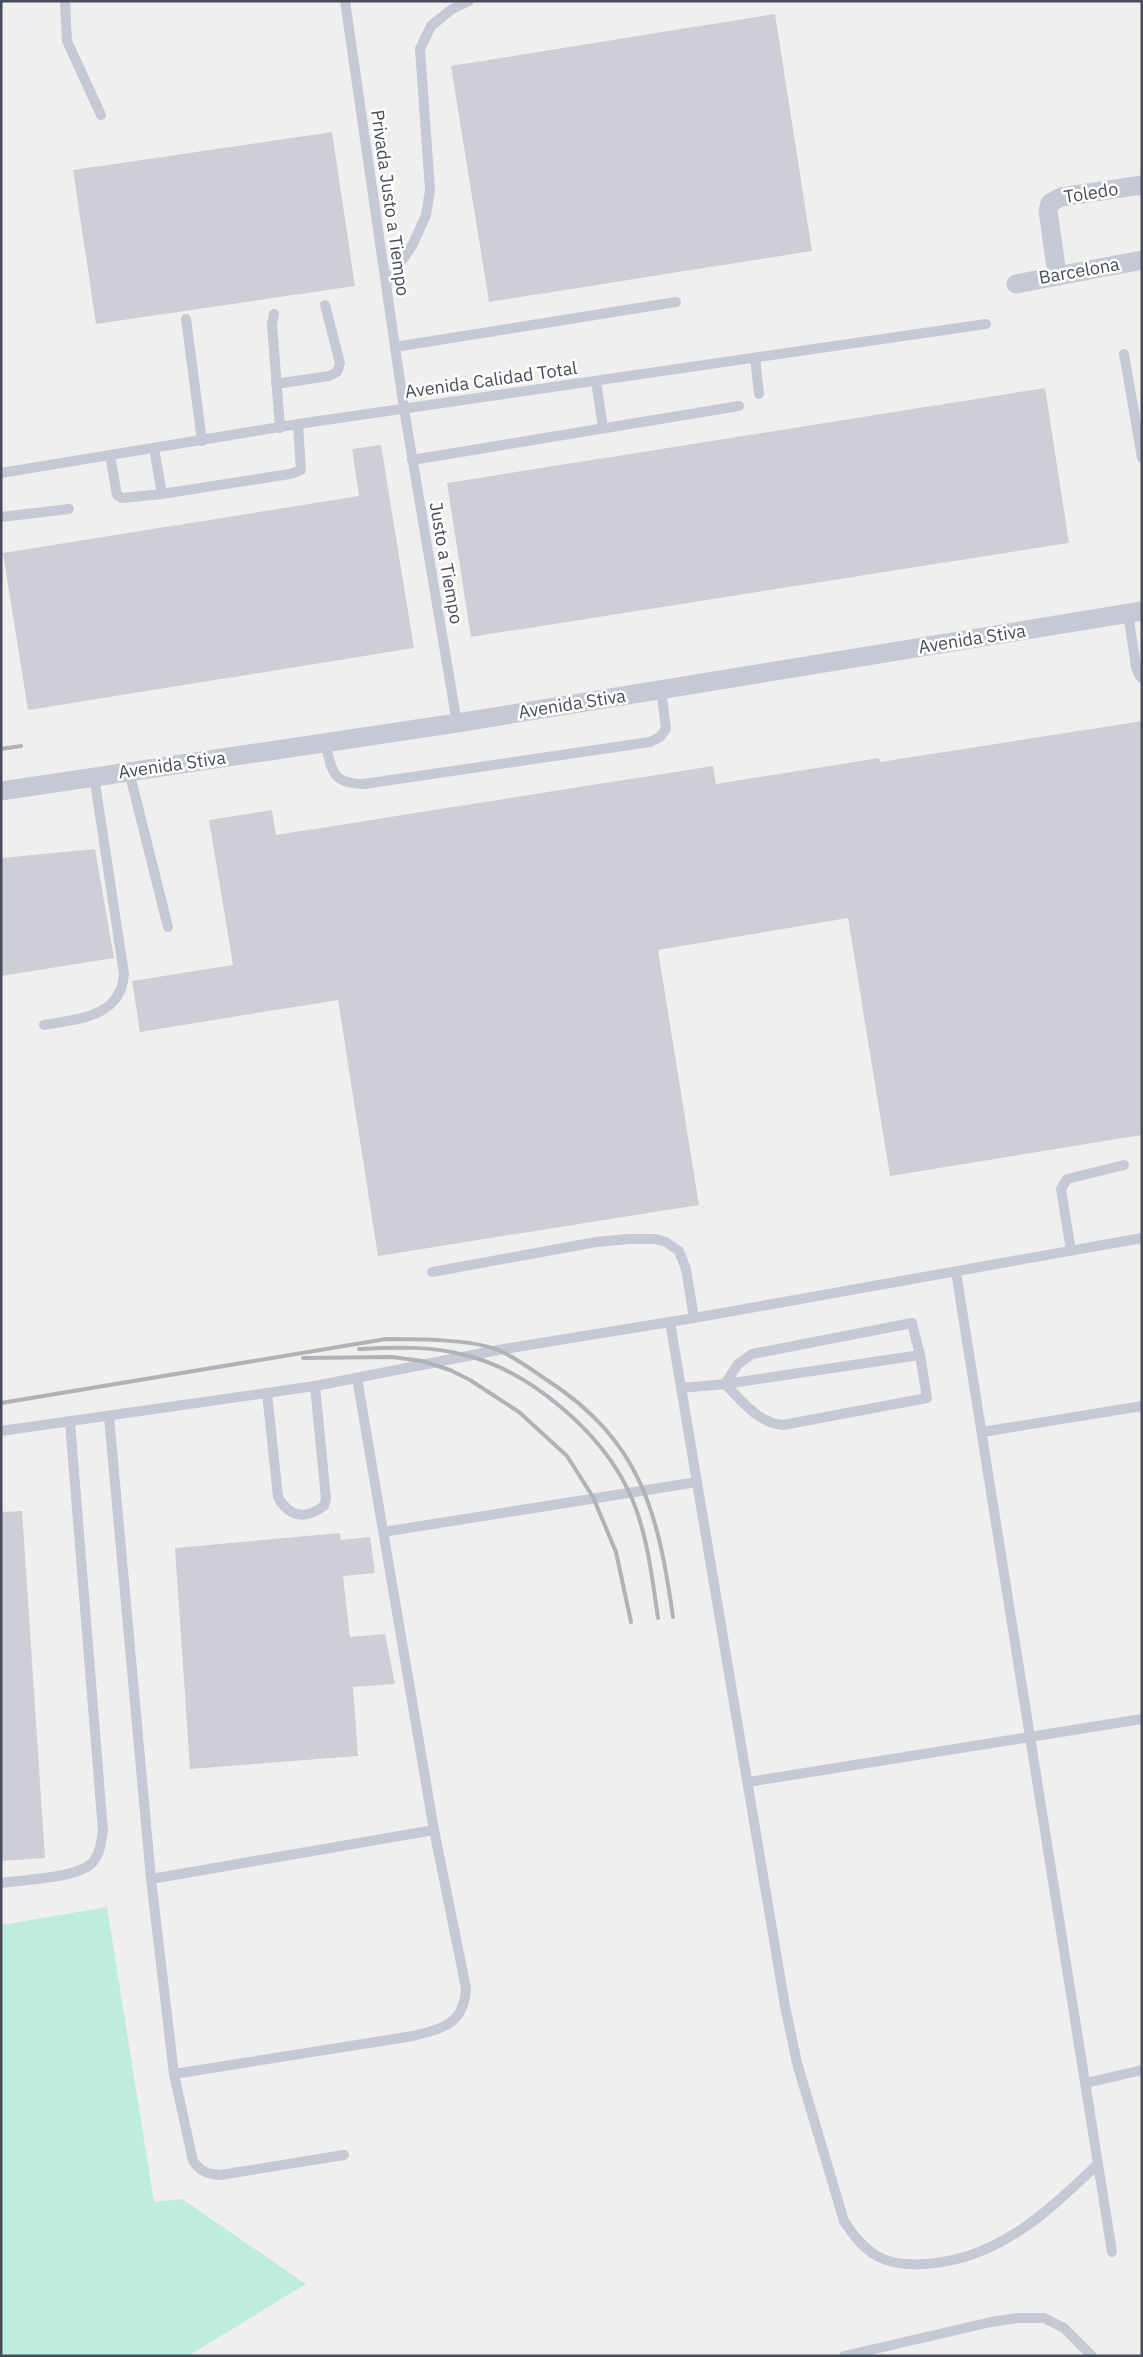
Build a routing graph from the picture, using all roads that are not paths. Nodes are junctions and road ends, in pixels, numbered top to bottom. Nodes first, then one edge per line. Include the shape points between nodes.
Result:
1 (65, 1) edge
2 (345, 1) edge
3 (469, 1) edge
4 (101, 115) dead end
5 (1142, 185) edge
6 (1142, 260) edge
7 (1057, 274) junction
8 (1016, 284) dead end
9 (386, 285) junction
10 (676, 302) dead end
11 (325, 304) dead end
12 (274, 314) dead end
13 (186, 319) dead end
14 (986, 324) dead end
15 (395, 347) junction
16 (1124, 354) dead end
17 (755, 358) junction
18 (596, 381) junction
19 (276, 384) junction
20 (759, 394) dead end
21 (739, 406) dead end
22 (404, 409) junction
23 (298, 424) junction
24 (280, 428) junction
25 (604, 428) junction
26 (202, 441) junction
27 (154, 448) junction
28 (110, 456) junction
29 (1142, 458) edge
30 (412, 460) junction
31 (1, 473) edge
32 (162, 494) junction
33 (69, 509) dead end
34 (1, 517) edge
35 (1135, 612) edge
36 (1142, 678) edge
37 (661, 690) junction
38 (456, 723) junction
39 (325, 742) junction
40 (129, 772) junction
41 (94, 776) junction
42 (3, 790) edge
43 (168, 927) dead end
44 (44, 1025) dead end
45 (1124, 1165) dead end
46 (1142, 1238) edge
47 (1071, 1251) junction
48 (432, 1272) dead end
49 (956, 1272) junction
50 (694, 1318) junction
51 (670, 1322) junction
52 (920, 1355) junction
53 (357, 1378) junction
54 (725, 1384) junction
55 (315, 1386) junction
56 (681, 1388) junction
57 (267, 1393) junction
58 (1142, 1406) edge
59 (109, 1417) junction
60 (70, 1422) junction
61 (1, 1431) edge
62 (982, 1432) junction
63 (697, 1482) junction
64 (383, 1532) junction
65 (1142, 1719) edge
66 (1031, 1737) junction
67 (748, 1782) junction
68 (434, 1830) junction
69 (151, 1878) junction
70 (1, 1883) edge
71 (1142, 2070) edge
72 (174, 2074) junction
73 (1086, 2082) junction
74 (344, 2155) dead end
75 (1098, 2164) junction
76 (1112, 2252) dead end
77 (844, 2356) edge
78 (1092, 2356) edge

1 - 4 lane via 67,41
2 - 9 lane, Privada Justo a Tiempo
3 - 9 lane via 452,9 431,26 420,49 430,190 426,215 413,244
5 - 7 street, Toledo via 1061,197 1050,203 1048,211
6 - 7 street, Barcelona
7 - 8 street, Barcelona
9 - 15 lane, Privada Justo a Tiempo
10 - 15 lane
11 - 19 lane via 340,363 337,372
12 - 19 lane
13 - 26 lane
14 - 17 lane, Avenida Calidad Total
15 - 22 lane, Privada Justo a Tiempo
16 - 29 lane
17 - 18 lane, Avenida Calidad Total
17 - 20 lane
18 - 22 lane, Avenida Calidad Total
18 - 25 lane
19 - 24 lane
21 - 25 lane
22 - 23 lane, Avenida Calidad Total
22 - 30 lane, Justo a Tiempo
23 - 24 lane, Avenida Calidad Total
23 - 32 lane via 301,470
24 - 26 lane, Avenida Calidad Total
25 - 30 lane
26 - 27 lane, Avenida Calidad Total
27 - 28 lane, Avenida Calidad Total
27 - 32 lane
28 - 31 lane, Avenida Calidad Total
28 - 32 lane via 117,495 122,498
30 - 38 lane, Justo a Tiempo
33 - 34 lane
35 - 36 lane via 1136,667
35 - 37 street, Avenida Stiva
37 - 38 street, Avenida Stiva
37 - 39 lane via 666,729 650,742 364,784 335,777
38 - 39 street, Avenida Stiva
39 - 40 street, Avenida Stiva
40 - 41 street, Avenida Stiva
40 - 43 lane
41 - 42 street, Avenida Stiva
41 - 44 lane via 124,974 123,988 118,997 100,1012
45 - 47 lane via 1067,1179 1061,1189
46 - 47 lane
47 - 49 lane
48 - 50 lane via 596,1242 655,1239 679,1251 686,1269
49 - 50 lane
49 - 62 lane
50 - 51 lane
51 - 53 lane via 498,1350
51 - 56 lane
52 - 54 lane
52 - 54 lane via 912,1323 752,1354 738,1364
52 - 54 lane via 927,1398 782,1425 770,1424 761,1418
53 - 55 lane
53 - 64 lane
54 - 56 lane
55 - 57 lane
55 - 57 lane via 326,1499 324,1506 307,1515 294,1514 284,1508 278,1497
56 - 63 lane
57 - 59 lane
58 - 62 lane
59 - 60 lane
59 - 69 lane
60 - 61 lane
60 - 70 lane via 103,1831 100,1850 92,1863 78,1872
62 - 66 lane
63 - 64 lane
63 - 67 lane
64 - 68 lane
65 - 66 lane
66 - 67 lane
66 - 73 lane
67 - 75 lane via 797,2063 844,2221 856,2240 868,2252 895,2263 937,2264 983,2252 1007,2240 1040,2216
68 - 69 lane
68 - 72 lane via 466,1988 462,2012 451,2023 414,2036
69 - 72 lane
71 - 73 lane
72 - 74 lane via 194,2161 199,2169 209,2174 220,2175
73 - 75 lane
75 - 76 lane
77 - 78 lane via 991,2322 1044,2318 1064,2328

